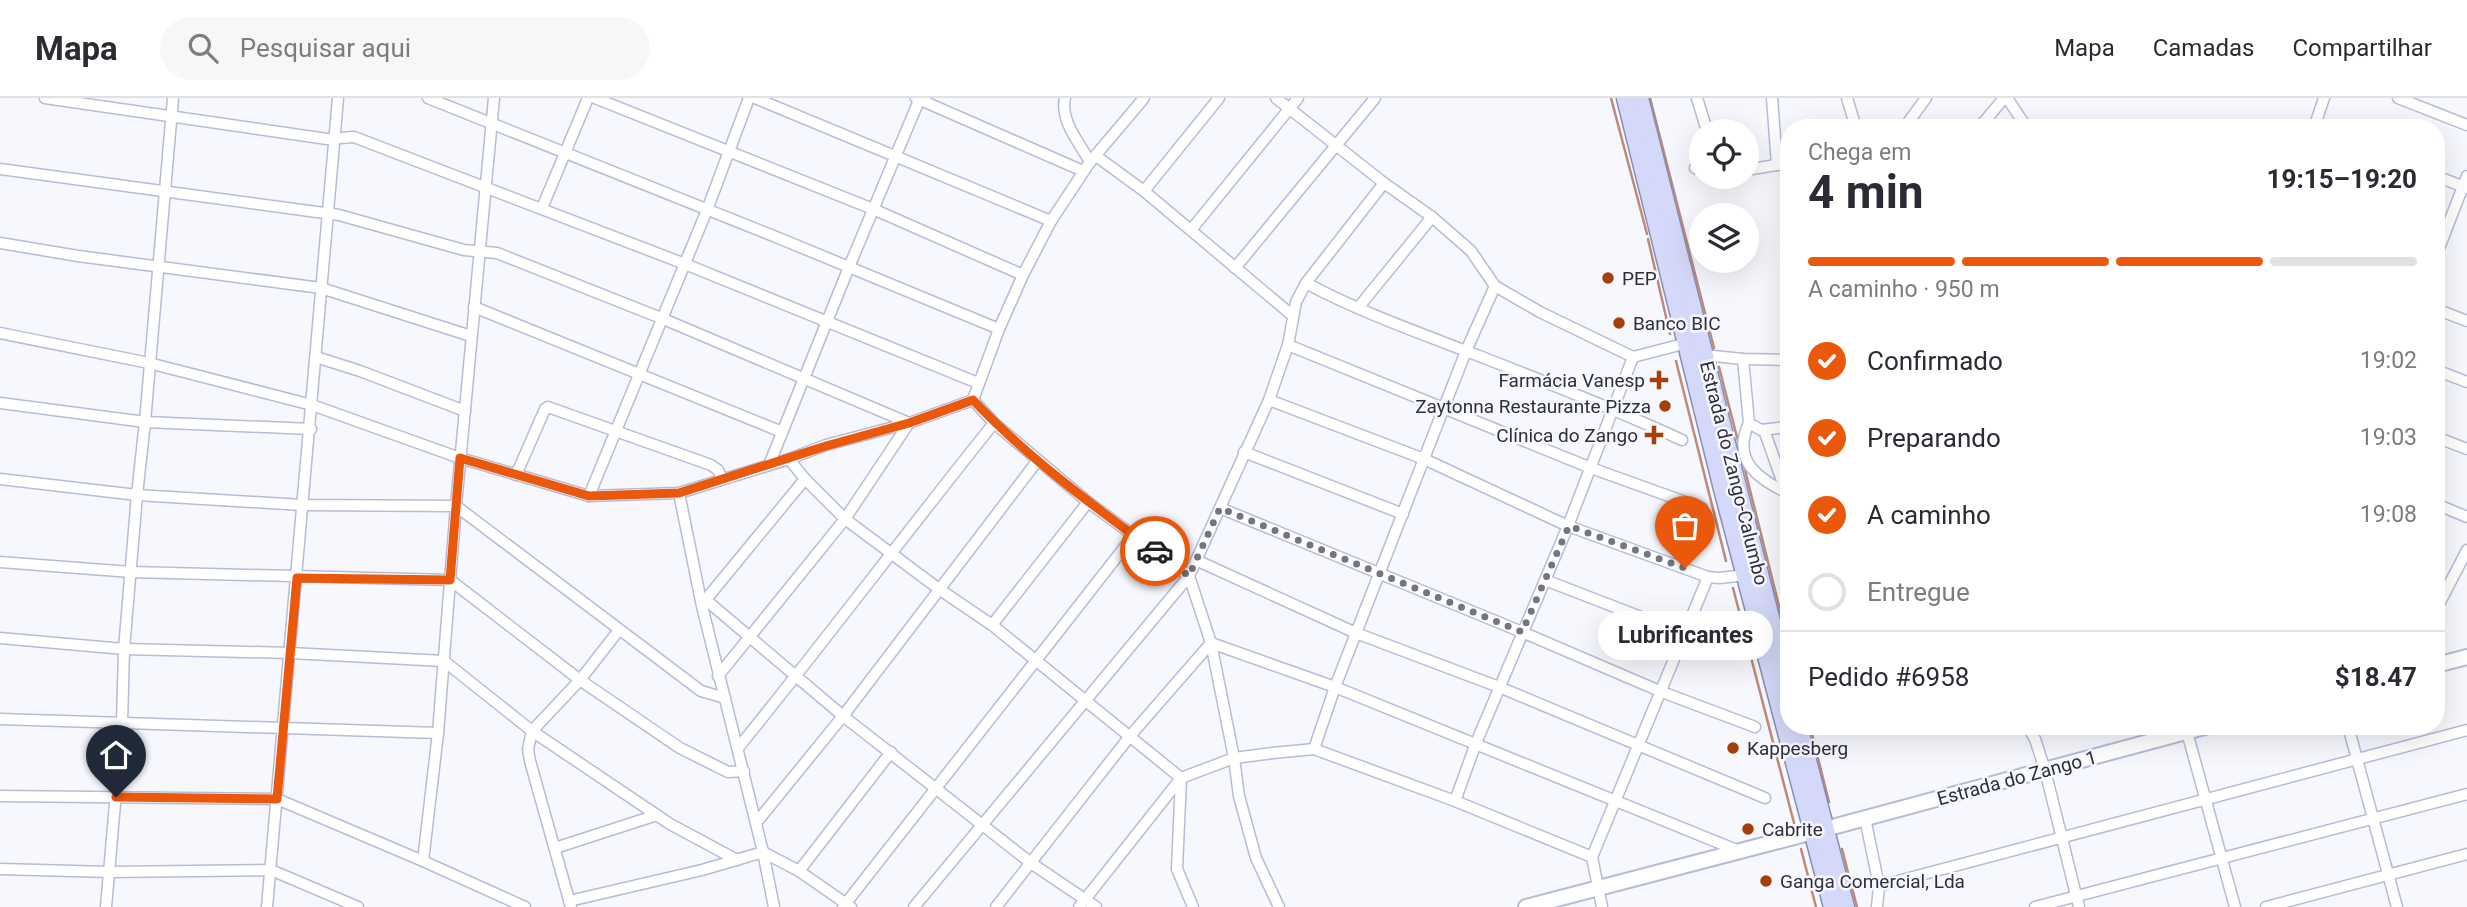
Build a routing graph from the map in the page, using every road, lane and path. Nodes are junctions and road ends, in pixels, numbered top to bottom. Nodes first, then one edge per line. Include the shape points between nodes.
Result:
1 (45, 98) edge
2 (173, 98) edge
3 (338, 98) edge
4 (428, 98) edge
5 (494, 98) edge
6 (588, 98) edge
7 (595, 98) edge
8 (749, 98) edge
9 (755, 98) edge
10 (919, 98) edge
11 (1066, 98) edge
12 (1144, 98) edge
13 (1219, 98) edge
14 (1276, 98) edge
15 (1297, 98) edge
16 (1375, 98) edge
17 (1625, 98) edge
18 (1640, 98) edge
19 (1697, 98) edge
20 (1772, 98) edge
21 (1847, 98) edge
22 (1926, 98) edge
23 (2005, 98) edge
24 (2324, 98) edge
25 (2398, 98) edge
26 (1290, 108) junction
27 (172, 117) junction
28 (1703, 119) edge
29 (1853, 119) edge
30 (1911, 119) edge
31 (1987, 119) edge
32 (2021, 119) edge
33 (2317, 119) edge
34 (492, 122) junction
35 (2467, 125) edge
36 (335, 137) junction
37 (1337, 144) junction
38 (728, 152) junction
39 (565, 153) junction
40 (896, 156) junction
41 (1093, 159) junction
42 (1780, 164) edge
43 (1777, 165) junction
44 (1759, 168) edge
45 (0, 169) edge
46 (1083, 171) junction
47 (2467, 176) edge
48 (2445, 179) edge
49 (1384, 183) junction
50 (487, 187) junction
51 (2465, 187) edge
52 (1144, 191) junction
53 (164, 192) junction
54 (542, 208) junction
55 (873, 209) junction
56 (706, 210) junction
57 (328, 214) junction
58 (1432, 217) junction
59 (1051, 221) junction
60 (1191, 230) junction
61 (2445, 230) edge
62 (0, 243) edge
63 (480, 252) junction
64 (685, 264) junction
65 (157, 267) junction
66 (849, 267) junction
67 (1236, 268) junction
68 (1023, 275) junction
69 (1306, 283) junction
70 (1495, 286) junction
71 (321, 288) junction
72 (474, 307) junction
73 (1359, 308) junction
74 (2445, 312) edge
75 (1293, 316) junction
76 (661, 318) junction
77 (2467, 321) edge
78 (826, 322) junction
79 (999, 329) junction
80 (0, 333) edge
81 (471, 336) junction
82 (1687, 343) junction
83 (1288, 345) junction
84 (1466, 351) junction
85 (1704, 355) junction
86 (316, 358) junction
87 (1633, 358) junction
88 (1743, 359) junction
89 (1780, 360) edge
90 (149, 363) junction
91 (638, 373) junction
92 (2445, 373) edge
93 (805, 378) junction
94 (2467, 382) edge
95 (978, 383) junction
96 (973, 400) junction
97 (1269, 400) junction
98 (0, 402) edge
99 (312, 405) junction
100 (1444, 408) junction
101 (1612, 408) junction
102 (465, 411) junction
103 (145, 422) junction
104 (909, 423) junction
105 (995, 423) junction
106 (1749, 423) junction
107 (1780, 428) edge
108 (311, 429) junction
109 (1764, 430) junction
110 (616, 431) junction
111 (782, 432) junction
112 (1682, 440) dead end
113 (2445, 440) edge
114 (2467, 449) edge
115 (1244, 452) junction
116 (460, 458) junction
117 (789, 459) junction
118 (1424, 459) junction
119 (1038, 460) junction
120 (769, 465) junction
121 (1591, 468) junction
122 (1780, 473) edge
123 (516, 475) junction
124 (722, 478) junction
125 (0, 479) edge
126 (805, 479) junction
127 (1780, 490) edge
128 (679, 493) junction
129 (137, 495) junction
130 (589, 496) junction
131 (1088, 502) junction
132 (302, 505) junction
133 (456, 506) junction
134 (1220, 508) junction
135 (1702, 508) dead end
136 (2445, 508) edge
137 (1403, 514) junction
138 (2467, 517) edge
139 (845, 519) junction
140 (1569, 526) junction
141 (1134, 536) junction
142 (2467, 550) edge
143 (890, 552) junction
144 (1198, 561) junction
145 (0, 562) edge
146 (131, 572) junction
147 (1380, 573) junction
148 (1746, 575) junction
149 (1189, 576) junction
150 (1708, 577) junction
151 (297, 578) junction
152 (450, 580) junction
153 (1545, 580) junction
154 (939, 589) junction
155 (2445, 593) edge
156 (704, 603) junction
157 (992, 625) junction
158 (619, 630) junction
159 (1522, 632) junction
160 (1356, 633) junction
161 (1684, 635) junction
162 (0, 638) edge
163 (750, 638) junction
164 (1211, 643) junction
165 (124, 649) junction
166 (291, 653) junction
167 (1734, 653) dead end
168 (1780, 654) edge
169 (2467, 656) edge
170 (1035, 660) junction
171 (444, 661) junction
172 (2445, 662) edge
173 (718, 676) junction
174 (796, 676) junction
175 (580, 680) junction
176 (1335, 687) junction
177 (1499, 687) junction
178 (1662, 692) junction
179 (1780, 694) edge
180 (725, 698) junction
181 (1086, 700) junction
182 (843, 716) junction
183 (0, 719) edge
184 (122, 723) junction
185 (1755, 727) dead end
186 (283, 728) junction
187 (2467, 730) edge
188 (532, 731) junction
189 (438, 733) junction
190 (1792, 735) edge
191 (1801, 735) edge
192 (2033, 735) edge
193 (2176, 735) edge
194 (2188, 735) edge
195 (2350, 735) edge
196 (1130, 736) junction
197 (1476, 743) junction
198 (1639, 745) junction
199 (738, 748) junction
200 (1314, 749) junction
201 (891, 752) junction
202 (1234, 758) junction
203 (2357, 760) junction
204 (2045, 770) junction
205 (744, 771) junction
206 (1181, 778) junction
207 (936, 788) junction
208 (2467, 794) edge
209 (0, 796) edge
210 (116, 797) junction
211 (1765, 798) dead end
212 (277, 799) junction
213 (1616, 800) junction
214 (2205, 800) junction
215 (1455, 801) junction
216 (657, 815) junction
217 (1865, 818) junction
218 (2374, 818) junction
219 (756, 823) junction
220 (983, 824) junction
221 (1819, 831) junction
222 (2061, 839) junction
223 (555, 848) junction
224 (763, 852) junction
225 (1740, 852) junction
226 (2467, 855) edge
227 (2221, 857) junction
228 (1592, 858) junction
229 (737, 860) junction
230 (424, 861) junction
231 (1031, 863) junction
232 (0, 869) edge
233 (271, 870) junction
234 (799, 871) junction
235 (110, 872) junction
236 (2389, 876) junction
237 (1879, 886) junction
238 (1598, 889) junction
239 (2076, 895) junction
240 (498, 902) edge
241 (1082, 903) edge
242 (570, 904) edge
243 (847, 906) edge
244 (106, 907) edge
245 (267, 907) edge
246 (358, 907) edge
247 (525, 907) edge
248 (774, 907) edge
249 (914, 907) edge
250 (996, 907) edge
251 (1096, 907) edge
252 (1193, 907) edge
253 (1279, 907) edge
254 (1526, 907) edge
255 (1602, 907) edge
256 (1832, 907) edge
257 (1846, 907) edge
258 (1877, 907) edge
259 (2035, 907) edge
260 (2079, 907) edge
261 (2235, 907) edge
262 (2266, 907) edge
263 (2397, 907) edge

1 - 27 street
2 - 27 street
3 - 36 street
4 - 34 street
5 - 34 street
6 - 39 street
7 - 38 street
8 - 38 street
9 - 40 street
10 - 40 street
10 - 46 street
11 - 41 street via 1066,121
12 - 41 street
13 - 52 street
14 - 26 street
15 - 26 street
16 - 37 street
17 - 82 main road, Estrada do Zango-Calumbo
18 - 85 main road, Estrada do Zango-Calumbo
19 - 28 street
20 - 43 street
21 - 29 street
22 - 30 street
23 - 31 street
23 - 32 street
24 - 33 street
25 - 35 street
26 - 37 street
26 - 60 street
27 - 36 street
27 - 53 street
34 - 39 street
34 - 50 street
36 - 50 street via 354,137
36 - 57 street
37 - 49 street
37 - 67 street
38 - 55 street
38 - 56 street
39 - 54 street
39 - 56 street
40 - 55 street
40 - 59 street
41 - 46 street
41 - 52 street
42 - 43 street
43 - 44 street
45 - 53 street
46 - 59 street
47 - 51 street
48 - 51 street
49 - 58 street
49 - 69 street
50 - 54 street
50 - 63 street
51 - 61 street
52 - 60 street
53 - 57 street
53 - 65 street
54 - 64 street
55 - 66 street
55 - 68 street
56 - 64 street
56 - 66 street
57 - 63 street
57 - 71 street
58 - 70 street via 1471,251
58 - 73 street
59 - 68 street
60 - 67 street
62 - 65 street
63 - 72 street
63 - 76 street via 497,253
64 - 76 street
64 - 78 street
65 - 71 street
65 - 90 street
66 - 78 street
66 - 79 street
67 - 75 street
68 - 79 street
69 - 73 street
69 - 75 street
70 - 84 street
70 - 87 street
71 - 81 street
71 - 86 street
72 - 81 street
72 - 91 street
73 - 84 street
74 - 77 street
75 - 83 street
76 - 91 street
76 - 93 street
78 - 93 street
78 - 95 street
79 - 95 street
80 - 90 street
81 - 102 street
82 - 87 street
82 - 148 main road, Estrada do Zango-Calumbo
83 - 97 street
83 - 100 street
84 - 100 street
84 - 101 street
85 - 88 street
85 - 168 main road, Estrada do Zango-Calumbo
86 - 99 street
86 - 102 street
87 - 101 street
88 - 89 street
88 - 106 street
90 - 99 street
90 - 103 street
91 - 110 street
91 - 111 street
92 - 94 street
93 - 104 street
93 - 111 street
95 - 96 street
96 - 104 street
96 - 105 street
97 - 115 street
97 - 118 street
98 - 103 street
99 - 108 street
99 - 116 street
100 - 118 street
100 - 121 street
101 - 112 street
101 - 121 street
102 - 116 street
103 - 108 street
103 - 129 street
104 - 117 street
104 - 139 street
105 - 119 street
105 - 143 street
106 - 109 street
106 - 127 street via 1743,443 1749,464 1756,475
107 - 109 street
108 - 132 street
109 - 122 street
110 - 123 street via 548,407
110 - 124 street via 711,465
110 - 130 street
111 - 120 street
113 - 114 street
115 - 134 street
115 - 137 street
116 - 123 street
116 - 133 street
117 - 120 street
117 - 126 street
118 - 137 street
118 - 140 street
119 - 131 street
119 - 154 street
120 - 124 street
121 - 135 street
121 - 140 street
123 - 130 street
124 - 128 street
125 - 129 street
126 - 139 street
126 - 156 street
128 - 130 street
128 - 156 street
129 - 132 street
129 - 146 street
131 - 141 street
131 - 157 street
132 - 133 street
132 - 151 street
133 - 152 street
133 - 158 street
134 - 144 street
134 - 147 street
136 - 138 street
137 - 147 street
139 - 143 street
139 - 163 street
140 - 150 street
140 - 153 street
141 - 149 street
141 - 170 street
142 - 155 street
143 - 154 street
143 - 174 street
144 - 149 street
144 - 160 street
145 - 146 street
146 - 151 street
146 - 165 street
147 - 159 street
147 - 160 street
148 - 150 street
148 - 179 main road, Estrada do Zango-Calumbo
149 - 164 street
149 - 181 street
150 - 161 street
151 - 152 street
151 - 166 street
152 - 171 street
152 - 175 street
153 - 159 street
153 - 161 street
154 - 157 street
154 - 182 street
156 - 163 street
156 - 173 street
157 - 170 street
158 - 175 street
158 - 180 street via 701,691
159 - 177 street
159 - 178 street
160 - 176 street
160 - 177 street
161 - 167 street
161 - 178 street
162 - 165 street
163 - 173 street
163 - 174 street
164 - 176 street
164 - 196 street
164 - 202 street
165 - 166 street
165 - 184 street
166 - 171 street
166 - 186 street
169 - 172 street
170 - 181 street
170 - 207 street
171 - 188 street
171 - 189 street
173 - 180 street
174 - 182 street
174 - 199 street
175 - 188 street
175 - 205 street via 680,748 728,772
176 - 197 street
176 - 200 street
177 - 197 street
177 - 198 street
178 - 185 street
178 - 198 street
180 - 199 street
181 - 196 street
181 - 220 street
182 - 201 street
182 - 219 street
183 - 184 street
184 - 186 street
184 - 210 street
186 - 189 street
186 - 212 street
187 - 203 street
188 - 216 street
188 - 223 street via 528,749
189 - 230 street
190 - 221 main road, Estrada do Zango-Calumbo
191 - 221 main road, Estrada do Zango-Calumbo
192 - 204 street
193 - 204 street, Estrada do Zango 1
194 - 214 street
195 - 203 street
196 - 206 street
196 - 231 street
197 - 213 street
197 - 215 street
198 - 211 street
198 - 213 street
199 - 205 street
200 - 202 street
200 - 215 street
201 - 207 street
201 - 234 street
202 - 206 street
202 - 253 street via 1256,858
203 - 214 street
203 - 218 street
204 - 217 street, Estrada do Zango 1
204 - 222 street
205 - 219 street
206 - 241 street
206 - 252 street via 1177,869
207 - 220 street
207 - 243 street
208 - 218 street
209 - 210 street
210 - 212 street
210 - 235 street
212 - 230 street
212 - 233 street
213 - 225 street
213 - 228 street
214 - 222 street
214 - 227 street
215 - 228 street
216 - 223 street
216 - 229 street
217 - 221 street, Estrada do Zango 1
217 - 237 street
218 - 227 street
218 - 236 street
219 - 224 street
220 - 231 street
220 - 249 street
221 - 225 street, Estrada do Zango 1
221 - 256 main road, Estrada do Zango-Calumbo
221 - 257 main road, Estrada do Zango-Calumbo
222 - 237 street
222 - 239 street
223 - 242 street
224 - 229 street
224 - 234 street
224 - 248 street
225 - 238 street, Estrada do Zango 1
226 - 236 street
227 - 239 street
227 - 261 street
228 - 238 street
229 - 242 street
230 - 240 street
231 - 241 street
231 - 250 street
232 - 235 street
233 - 235 street
233 - 245 street
233 - 246 street
234 - 243 street
235 - 244 street
236 - 262 street
236 - 263 street
237 - 258 street
238 - 254 street, Estrada do Zango 1
238 - 255 street
239 - 259 street
239 - 260 street
240 - 247 street
241 - 251 street

